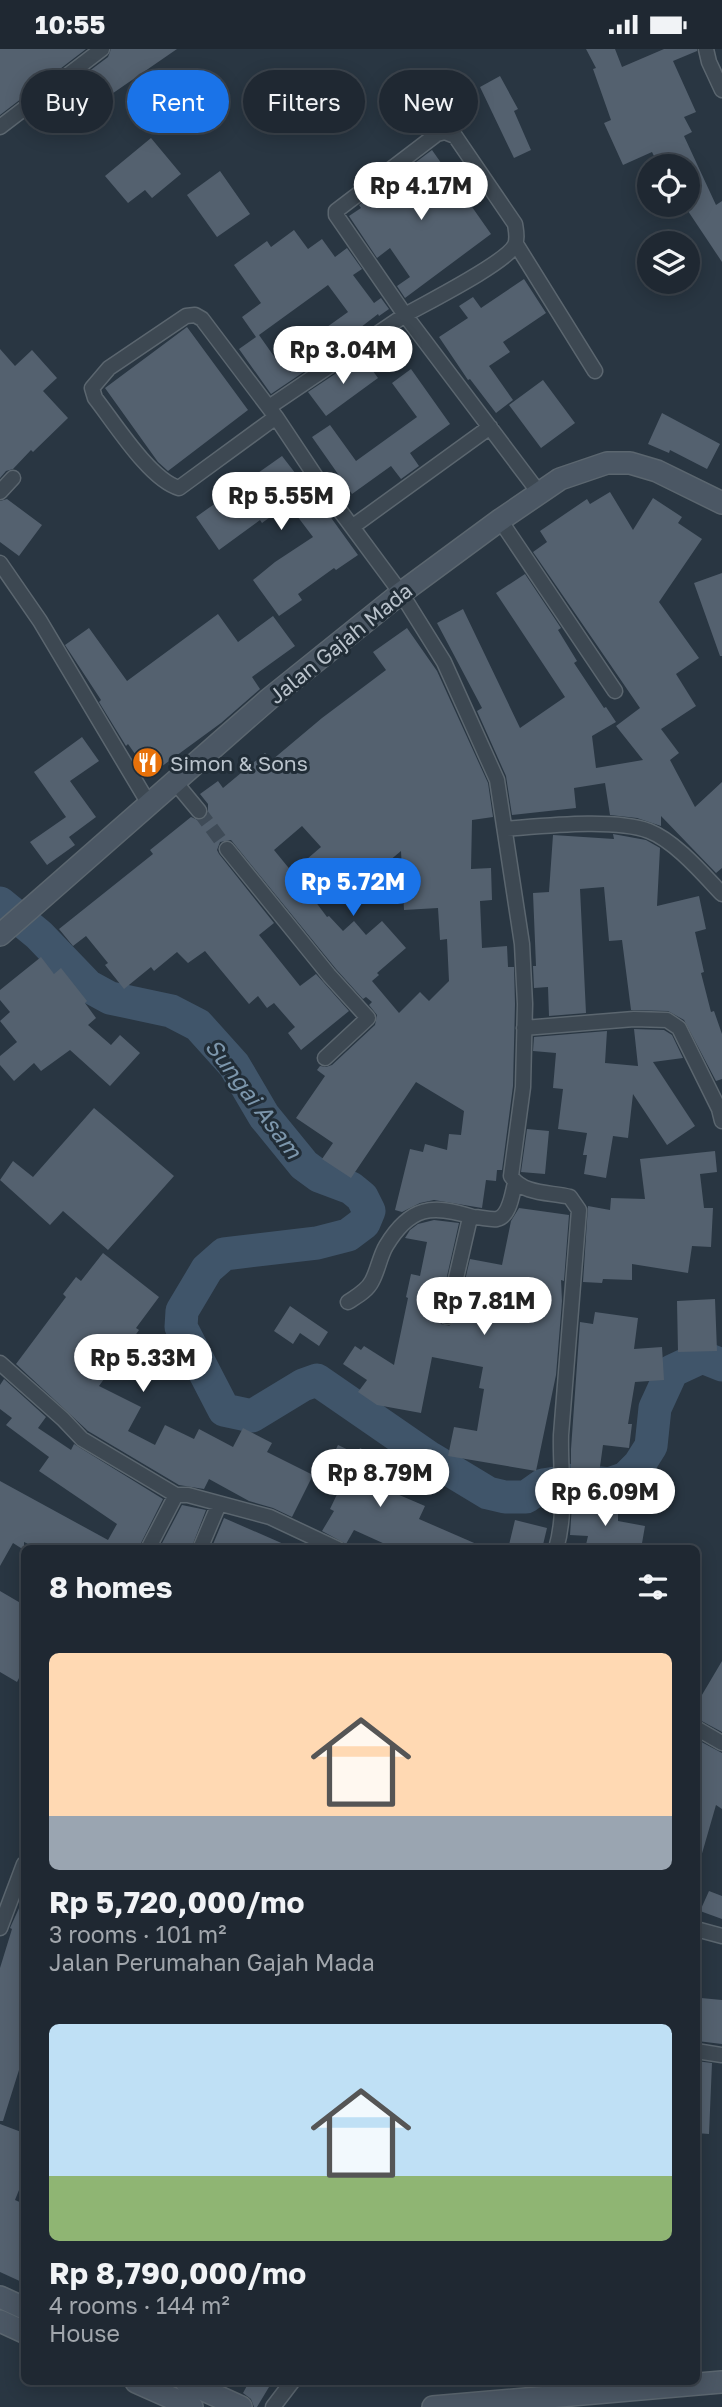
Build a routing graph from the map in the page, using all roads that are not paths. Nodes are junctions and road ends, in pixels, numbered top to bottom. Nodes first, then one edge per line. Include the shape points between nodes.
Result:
1 (102, 49) edge
2 (706, 49) edge
3 (722, 89) edge
4 (0, 127) edge
5 (516, 244) junction
6 (405, 315) junction
7 (595, 371) dead end
8 (272, 412) junction
9 (489, 427) junction
10 (13, 478) dead end
11 (0, 492) edge
12 (540, 494) junction
13 (722, 503) edge
14 (500, 520) junction
15 (352, 527) junction
16 (0, 563) edge
17 (401, 593) junction
18 (615, 691) dead end
19 (174, 782) junction
20 (149, 804) junction
21 (199, 811) tunnel mouth
22 (505, 828) junction
23 (227, 849) tunnel mouth
24 (722, 894) edge
25 (0, 935) edge
26 (524, 1028) junction
27 (325, 1058) dead end
28 (721, 1112) edge
29 (515, 1184) junction
30 (473, 1217) junction
31 (348, 1302) dead end
32 (447, 1317) dead end
33 (0, 1363) edge
34 (176, 1495) junction
35 (219, 1504) junction
36 (150, 1545) edge
37 (202, 1545) edge
38 (330, 1545) edge
39 (557, 1545) edge
40 (700, 1730) edge
41 (722, 1742) edge
42 (21, 1872) edge
43 (0, 1928) edge
44 (700, 1930) edge
45 (722, 1936) edge
46 (700, 2052) edge
47 (722, 2055) edge
48 (0, 2297) edge
49 (21, 2307) edge
50 (0, 2321) edge
51 (21, 2331) edge
52 (722, 2382) edge
53 (700, 2383) edge
54 (143, 2385) edge
55 (193, 2385) edge
56 (290, 2385) edge
57 (660, 2385) edge
58 (598, 2388) edge
59 (192, 2407) edge
60 (241, 2407) edge
61 (273, 2407) edge
62 (433, 2407) edge

1 - 4 street
2 - 3 street
5 - 6 street via 503,258
5 - 6 street via 515,224 455,136 437,134 335,211
5 - 7 street
6 - 8 street
6 - 9 street
8 - 8 street via 179,488 148,465 92,388 110,368 186,316 195,316 202,319
8 - 15 street
9 - 12 street
9 - 15 street
10 - 11 street
12 - 13 main road, Jalan Gajah Mada via 560,479 607,463 630,463
12 - 14 main road, Jalan Gajah Mada
14 - 17 main road, Jalan Gajah Mada
14 - 18 street
15 - 17 street
16 - 20 street via 40,621
17 - 19 main road, Jalan Gajah Mada
17 - 22 street via 444,662 498,780
19 - 20 main road, Jalan Gajah Mada
19 - 21 street
20 - 25 main road, Jalan Gajah Mada
22 - 24 street via 575,824 648,830 678,851
22 - 26 street via 522,944
23 - 27 street via 368,1018
26 - 28 street via 667,1020 679,1028
26 - 29 street via 523,1087 511,1176
29 - 30 street via 503,1216
29 - 39 street via 570,1197 579,1210 560,1467 562,1529
30 - 31 street via 453,1211 418,1211 386,1245 373,1280
30 - 32 street
33 - 34 street via 82,1439
34 - 35 street
34 - 36 street
35 - 37 street
35 - 38 street via 271,1517
40 - 41 street
42 - 43 street
44 - 45 street
46 - 47 street
48 - 49 main road
50 - 51 main road
52 - 53 main road
54 - 59 main road
55 - 60 main road
56 - 61 street
57 - 58 main road
58 - 62 main road

